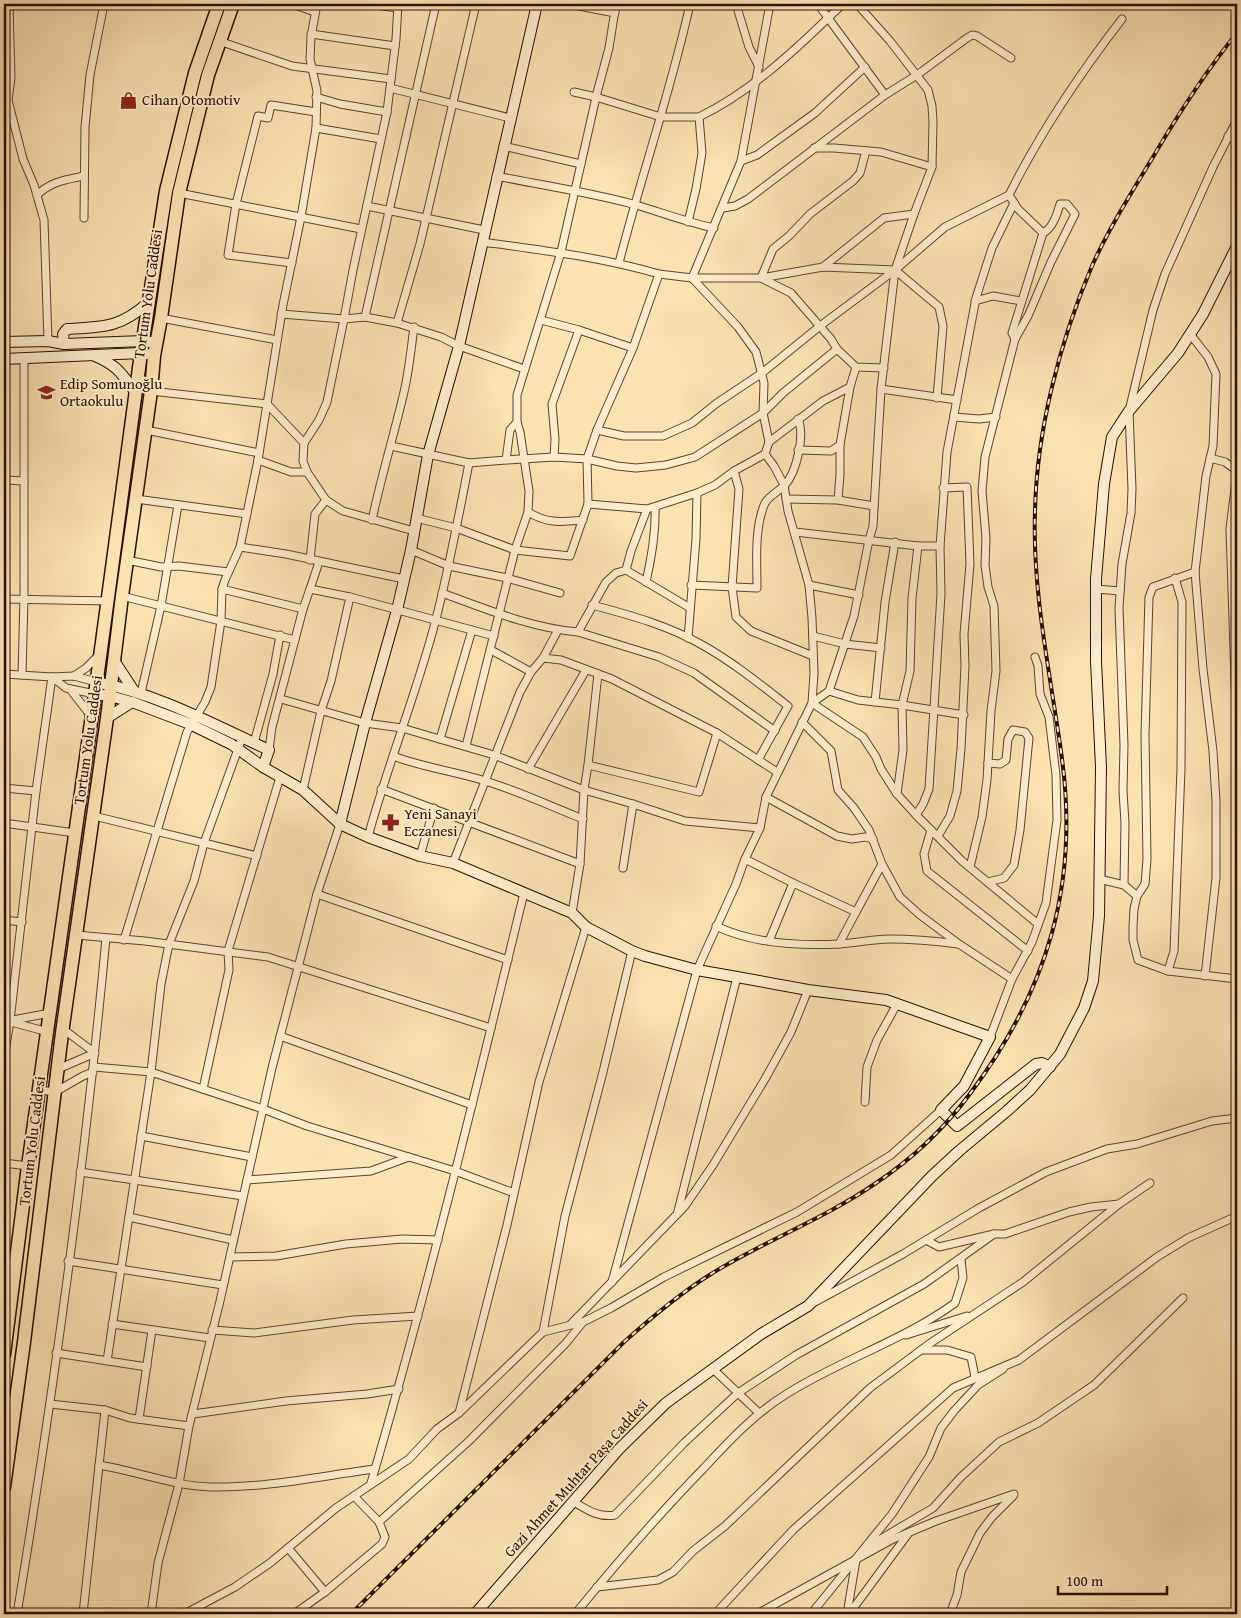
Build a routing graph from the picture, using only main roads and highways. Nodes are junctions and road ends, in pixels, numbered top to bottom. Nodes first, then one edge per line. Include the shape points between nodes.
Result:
1 (219, 4) edge
2 (233, 4) edge
3 (6, 1318) edge
4 (4, 1354) edge
5 (4, 1487) edge

1 - 3 highway, Tortum Yolu Caddesi via 195,73 166,191
2 - 5 highway, Tortum Yolu Caddesi via 208,75 179,193 63,1029
3 - 4 highway, Tortum Yolu Caddesi

